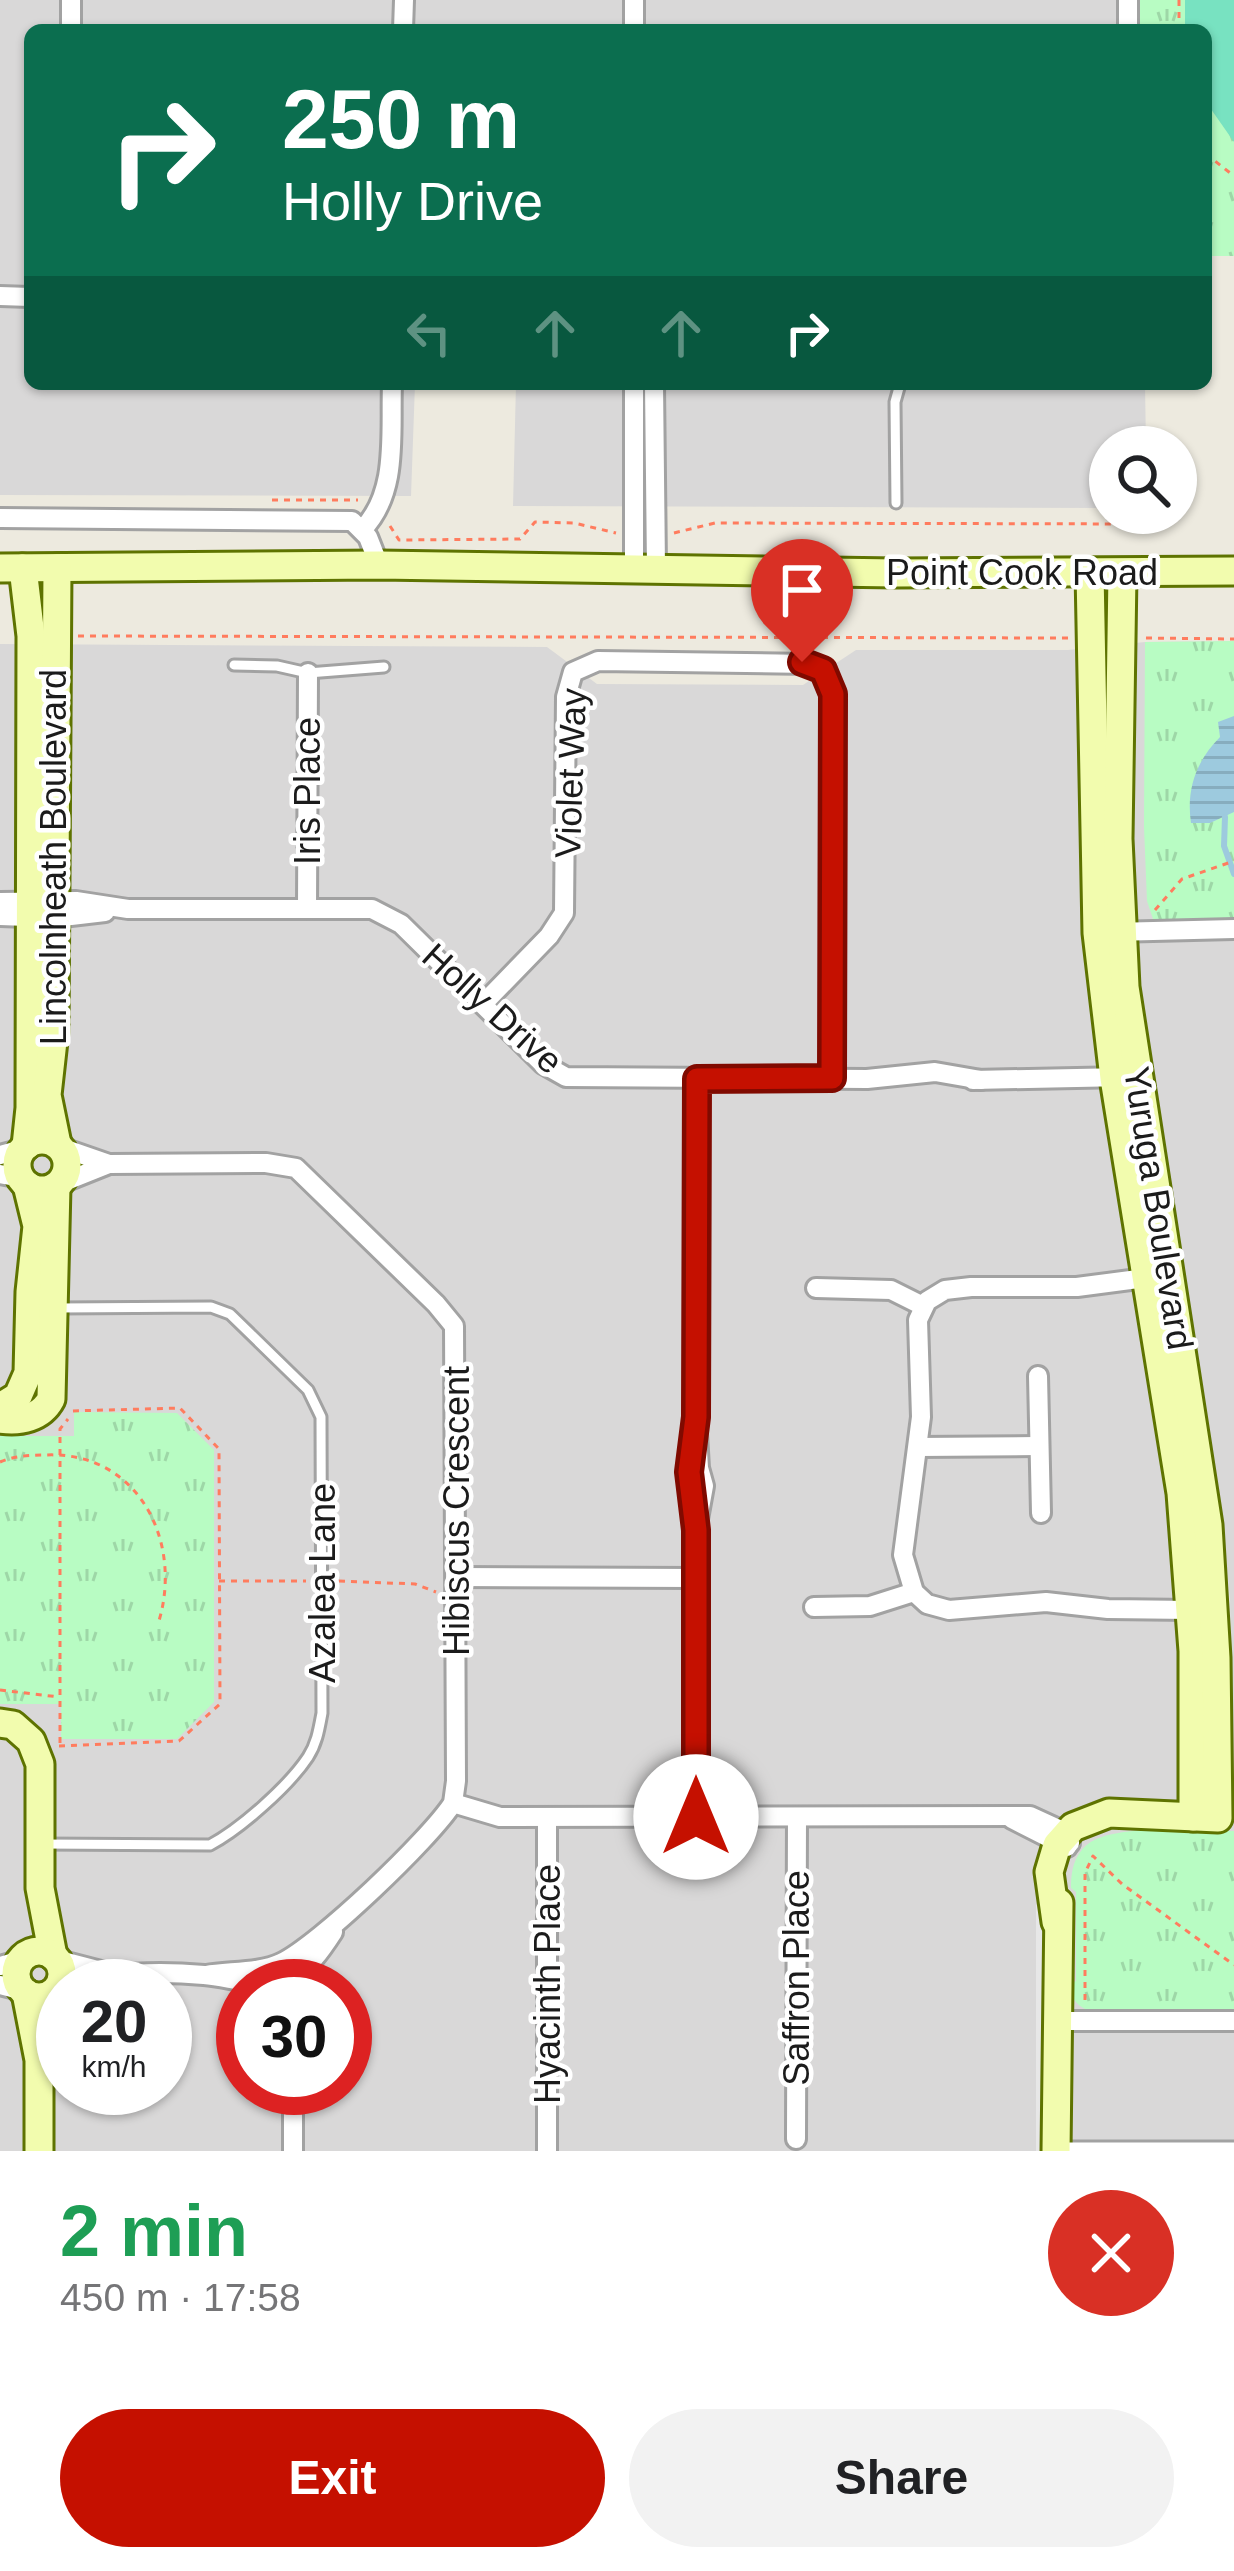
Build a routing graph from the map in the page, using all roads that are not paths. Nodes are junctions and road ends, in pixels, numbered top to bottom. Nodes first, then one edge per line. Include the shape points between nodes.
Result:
1 (392, 390) edge
2 (634, 390) edge
3 (654, 390) edge
4 (899, 390) edge
5 (896, 503) dead end
6 (0, 518) edge
7 (362, 530) junction
8 (645, 533) junction
9 (379, 565) junction
10 (12, 568) edge
11 (57, 568) junction
12 (645, 568) junction
13 (1234, 571) edge
14 (1090, 572) junction
15 (1122, 573) junction
16 (1104, 638) junction
17 (234, 665) dead end
18 (384, 667) dead end
19 (308, 673) junction
20 (0, 902) edge
21 (42, 909) junction
22 (307, 909) junction
23 (0, 916) edge
24 (1122, 928) junction
25 (1234, 929) edge
26 (483, 1004) junction
27 (1125, 1077) junction
28 (832, 1078) junction
29 (697, 1079) junction
30 (58, 1146) junction
31 (16, 1150) edge
32 (109, 1164) junction
33 (16, 1179) edge
34 (58, 1185) junction
35 (1158, 1276) junction
36 (816, 1288) dead end
37 (923, 1306) junction
38 (54, 1308) junction
39 (1038, 1376) dead end
40 (25, 1386) junction
41 (51, 1399) junction
42 (0, 1407) edge
43 (0, 1419) edge
44 (1037, 1446) junction
45 (918, 1447) junction
46 (1041, 1513) dead end
47 (695, 1578) junction
48 (456, 1587) junction
49 (914, 1592) junction
50 (814, 1607) dead end
51 (1191, 1610) junction
52 (0, 1723) edge
53 (453, 1803) junction
54 (548, 1817) junction
55 (696, 1817) junction
56 (797, 1817) junction
57 (1215, 1818) edge
58 (1065, 1842) junction
59 (38, 1844) junction
60 (40, 1888) junction
61 (54, 1958) junction
62 (58, 1959) edge
63 (304, 1959) edge
64 (15, 1961) edge
65 (16, 1990) edge
66 (1055, 2021) junction
67 (1234, 2021) edge
68 (36, 2051) edge
69 (39, 2115) edge
70 (293, 2115) edge
71 (796, 2139) dead end
72 (1234, 2147) edge
73 (1056, 2149) edge
74 (39, 2151) edge
75 (292, 2151) edge
76 (547, 2151) edge

1 - 7 street via 388,484
2 - 8 street
3 - 8 street
4 - 5 lane
6 - 7 street via 341,520
7 - 9 street
8 - 12 street
9 - 11 street, Point Cook Road
9 - 12 street, Point Cook Road
10 - 11 street, Point Cook Road
10 - 21 street, Lincolnheath Boulevard via 31,636
11 - 21 street, Lincolnheath Boulevard
12 - 14 street, Point Cook Road
13 - 15 street, Point Cook Road
14 - 15 street, Point Cook Road
14 - 16 street, Yuruga Boulevard
15 - 16 street, Yuruga Boulevard
16 - 24 street, Yuruga Boulevard
17 - 19 lane, Iris Place
18 - 19 lane, Iris Place
19 - 22 street, Iris Place
20 - 21 street
21 - 22 street, Holly Drive
21 - 23 street
21 - 30 street, Lincolnheath Boulevard via 54,1049 47,1095
21 - 31 street, Lincolnheath Boulevard via 30,1108
22 - 26 street, Holly Drive via 392,916
24 - 25 street
24 - 27 street, Yuruga Boulevard
26 - 28 street, Violet Way via 564,913 566,697 573,672 598,662 810,664 828,676 833,694
26 - 29 street, Holly Drive via 560,1075
27 - 28 street, Holly Drive
27 - 35 street, Yuruga Boulevard
28 - 29 street, Holly Drive
29 - 47 street via 689,1472
30 - 31 street via 41,1140
30 - 32 street, Hibiscus Crescent
30 - 34 street via 68,1162
31 - 33 street
32 - 34 street, Hibiscus Crescent
32 - 48 street, Hibiscus Crescent via 296,1168 445,1313 456,1352
33 - 34 street via 41,1190
33 - 40 street via 37,1226
34 - 38 street
35 - 37 street via 1076,1287 971,1287 938,1293
35 - 51 street, Yuruga Boulevard
35 - 57 street, Yuruga Boulevard via 1202,1474 1212,1571
36 - 37 street via 892,1290
37 - 45 street
38 - 41 street
38 - 59 lane, Azalea Lane via 211,1307 230,1314 308,1390 321,1417 322,1712 306,1760 210,1846
39 - 44 street
40 - 41 street
40 - 42 street
41 - 43 street via 28,1418
44 - 45 street
44 - 46 street
45 - 49 street via 902,1545
47 - 48 street
47 - 55 street
48 - 53 street, Hibiscus Crescent
49 - 50 street via 878,1605
49 - 51 street via 949,1610 1046,1602
51 - 57 street, Yuruga Boulevard
52 - 59 street via 50,1754
53 - 54 street via 485,1816
53 - 63 street
54 - 55 street
54 - 76 street, Hyacinth Place
55 - 56 street
56 - 58 street via 1010,1818
56 - 71 street, Saffron Place
57 - 58 street via 1096,1815
58 - 66 street via 1049,1872
59 - 60 street
60 - 61 street
60 - 64 street
61 - 62 street
61 - 64 street via 38,1951
64 - 65 street
65 - 68 street
66 - 67 street
66 - 73 street
69 - 74 street
70 - 75 street
72 - 73 lane

